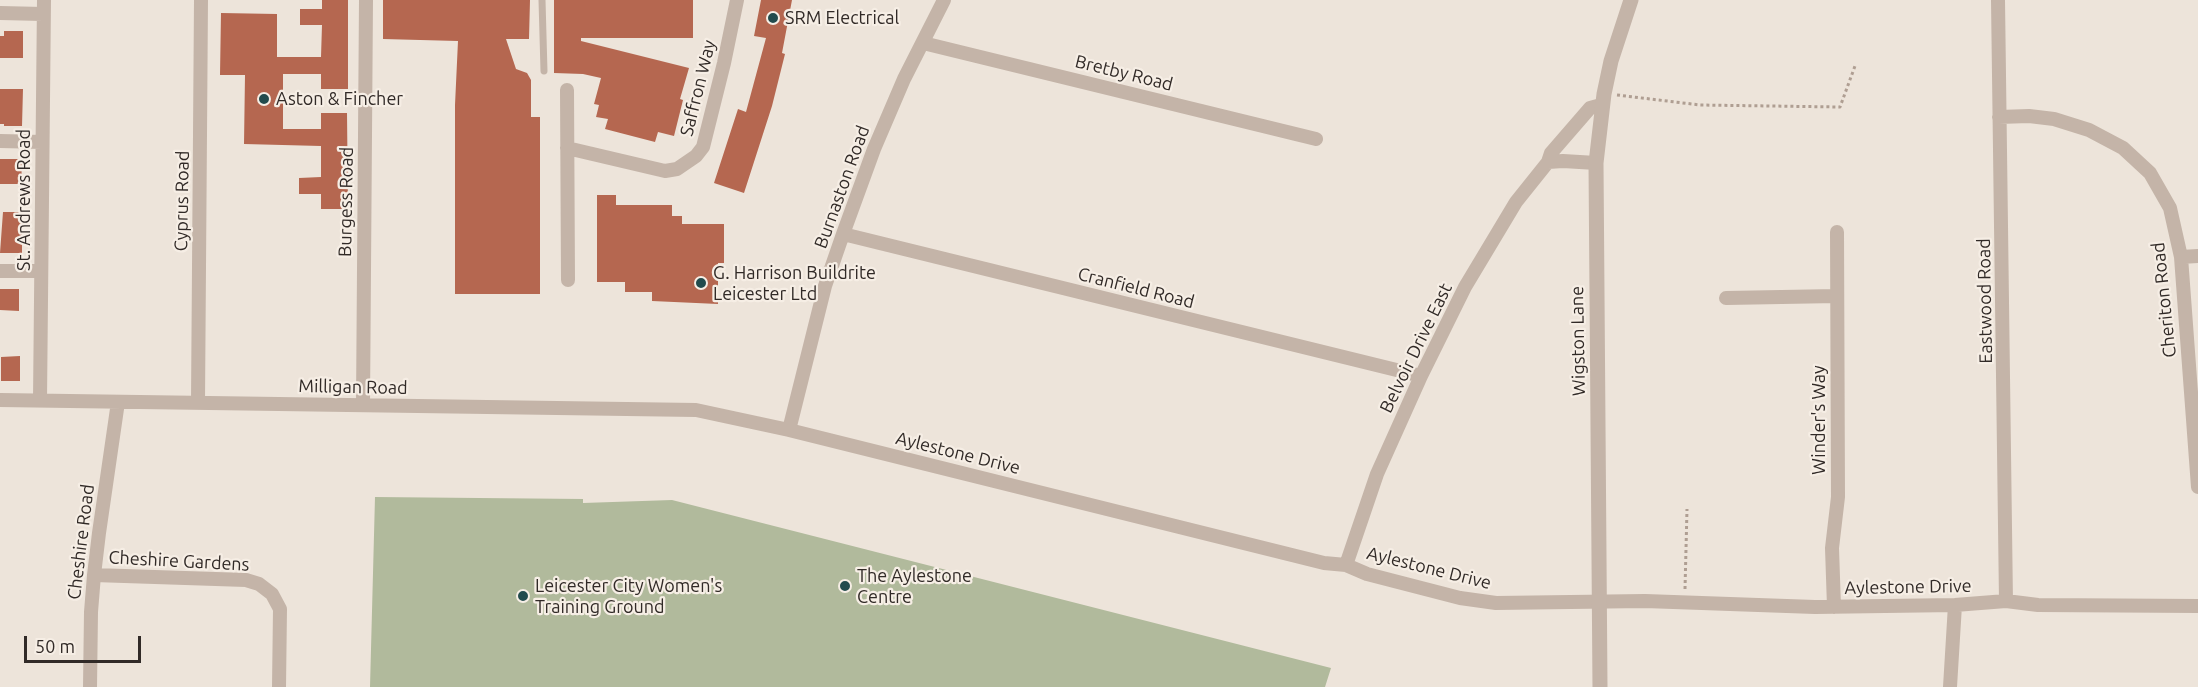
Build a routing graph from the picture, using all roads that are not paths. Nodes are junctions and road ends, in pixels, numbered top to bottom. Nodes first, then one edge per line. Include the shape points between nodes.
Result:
1 (201, 0) edge
2 (366, 0) edge
3 (542, 0) edge
4 (737, 0) edge
5 (944, 0) edge
6 (1631, 0) edge
7 (1998, 0) edge
8 (44, 7) edge
9 (0, 14) edge
10 (923, 43) junction
11 (544, 71) dead end
12 (567, 90) dead end
13 (1602, 99) junction
14 (2000, 117) junction
15 (1316, 139) dead end
16 (0, 141) edge
17 (42, 142) junction
18 (567, 148) junction
19 (1548, 162) junction
20 (1596, 163) junction
21 (1837, 232) dead end
22 (843, 234) junction
23 (2198, 256) edge
24 (2181, 257) junction
25 (0, 271) edge
26 (41, 271) junction
27 (568, 280) dead end
28 (1837, 296) junction
29 (1726, 298) dead end
30 (1421, 376) junction
31 (0, 400) edge
32 (40, 400) junction
33 (118, 402) junction
34 (198, 402) junction
35 (363, 405) junction
36 (706, 411) joint
37 (789, 430) junction
38 (2198, 487) edge
39 (1346, 565) junction
40 (94, 575) junction
41 (2006, 601) junction
42 (1600, 602) junction
43 (1955, 605) junction
44 (1834, 606) junction
45 (2198, 606) edge
46 (90, 687) edge
47 (279, 687) edge
48 (1600, 687) edge
49 (1950, 687) edge

1 - 34 street, Cyprus Road
2 - 35 street, Burgess Road
3 - 11 lane
4 - 18 street, Saffron Way via 703,147 696,156 665,171
5 - 10 street, Burnaston Road
6 - 13 street, Wigston Lane
7 - 14 street, Eastwood Road
8 - 9 street
8 - 17 street, St. Andrews Road
10 - 15 street, Bretby Road
10 - 22 street, Burnaston Road via 874,150
12 - 18 street
13 - 19 street, Belvoir Drive East via 1551,153
13 - 20 street, Wigston Lane
14 - 24 street, Cheriton Road via 2054,119 2089,130 2123,148 2150,173 2170,208
14 - 41 street, Eastwood Road
16 - 17 street
17 - 26 street, St. Andrews Road
18 - 27 street
19 - 20 street
19 - 30 street, Belvoir Drive East via 1516,202 1465,287
20 - 42 street, Wigston Lane
21 - 28 street, Winder's Way
22 - 30 street, Cranfield Road
22 - 37 street, Burnaston Road via 822,296
23 - 24 street
24 - 38 street, Cheriton Road
25 - 26 street
26 - 32 street, St. Andrews Road
28 - 29 street
28 - 44 street, Winder's Way
30 - 39 street, Belvoir Drive East via 1377,474
31 - 32 street, Milligan Road
32 - 33 street, Milligan Road
33 - 34 street, Milligan Road
33 - 40 street, Cheshire Road
34 - 35 street, Milligan Road
35 - 36 street, Milligan Road
36 - 37 street, Aylestone Drive
37 - 39 street, Aylestone Drive via 1324,563
39 - 42 street, Aylestone Drive via 1367,574 1496,603
40 - 46 street, Cheshire Road
40 - 47 street, Cheshire Gardens via 246,579 259,584 272,594 280,609
41 - 43 street, Aylestone Drive
41 - 45 street, Aylestone Drive via 2038,605
42 - 44 street, Aylestone Drive
42 - 48 street, Wigston Lane
43 - 44 street, Aylestone Drive
43 - 49 street

